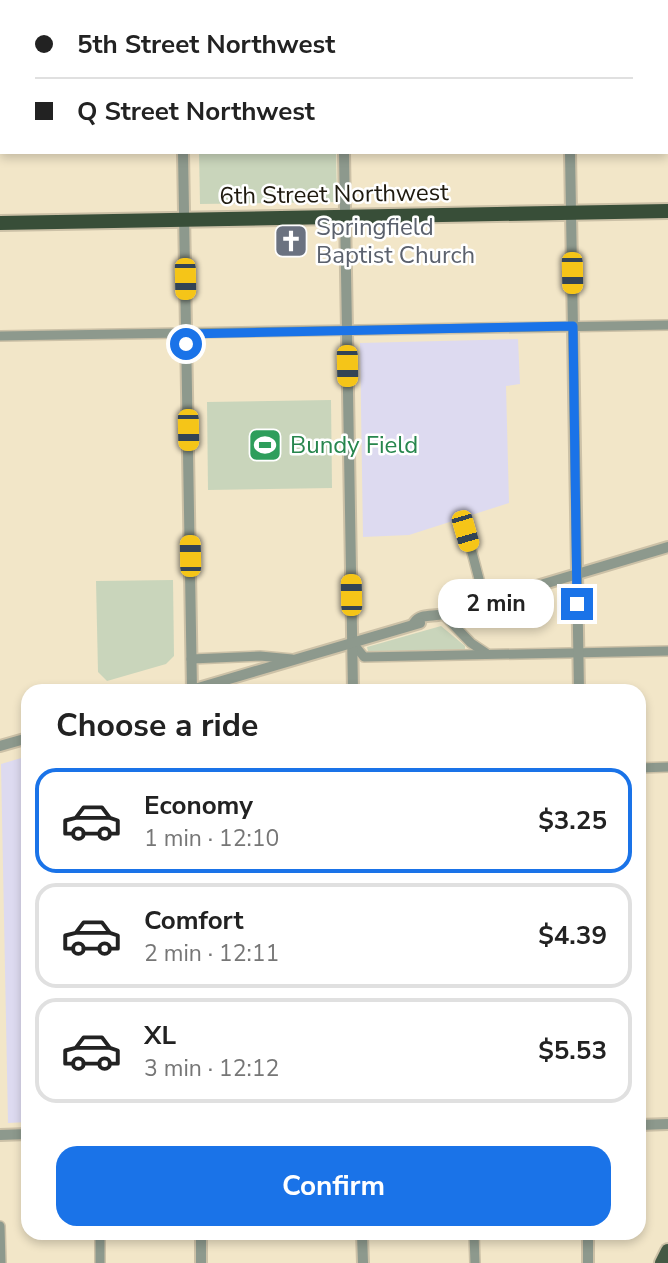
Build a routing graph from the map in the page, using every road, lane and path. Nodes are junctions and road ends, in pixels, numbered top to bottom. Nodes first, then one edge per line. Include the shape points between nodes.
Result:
1 (183, 154) edge
2 (344, 154) edge
3 (570, 154) edge
4 (668, 211) edge
5 (571, 212) junction
6 (345, 217) junction
7 (184, 219) junction
8 (0, 223) edge
9 (668, 325) edge
10 (573, 326) junction
11 (346, 331) junction
12 (186, 334) junction
13 (0, 336) edge
14 (464, 522) dead end
15 (668, 547) edge
16 (577, 574) junction
17 (485, 602) junction
18 (440, 615) junction
19 (352, 642) junction
20 (668, 651) edge
21 (578, 652) junction
22 (488, 654) junction
23 (191, 659) junction
24 (293, 659) junction
25 (191, 684) edge
26 (213, 684) edge
27 (353, 684) edge
28 (579, 684) edge
29 (21, 740) edge
30 (0, 746) edge
31 (646, 768) edge
32 (668, 768) edge
33 (668, 1124) edge
34 (646, 1125) edge
35 (21, 1134) edge
36 (0, 1135) edge
37 (0, 1226) edge
38 (100, 1240) edge
39 (201, 1240) edge
40 (362, 1240) edge
41 (474, 1240) edge
42 (588, 1240) edge
43 (668, 1251) edge
44 (1, 1263) edge
45 (100, 1263) edge
46 (201, 1263) edge
47 (363, 1263) edge
48 (475, 1263) edge
49 (588, 1263) edge
50 (662, 1263) edge

1 - 7 street
2 - 6 street
3 - 5 street
4 - 5 highway, 6th Street Northwest
5 - 6 highway, 6th Street Northwest
5 - 10 street
6 - 7 highway, 6th Street Northwest
6 - 11 street
7 - 8 highway, 6th Street Northwest
7 - 12 street
9 - 10 street
10 - 11 street
10 - 16 street
11 - 12 street
11 - 19 street
12 - 13 street
12 - 23 street
14 - 17 street
15 - 16 street
16 - 17 street
16 - 21 street
17 - 18 street
18 - 19 street
18 - 22 street
19 - 22 street via 364,657
19 - 24 street
19 - 27 street
20 - 21 street
21 - 22 street
21 - 28 street
23 - 24 street
23 - 25 street
24 - 26 street
29 - 30 street
31 - 32 street
33 - 34 street
35 - 36 street
37 - 44 street
38 - 45 street
39 - 46 street
40 - 47 street
41 - 48 street
42 - 49 street
43 - 50 main road

